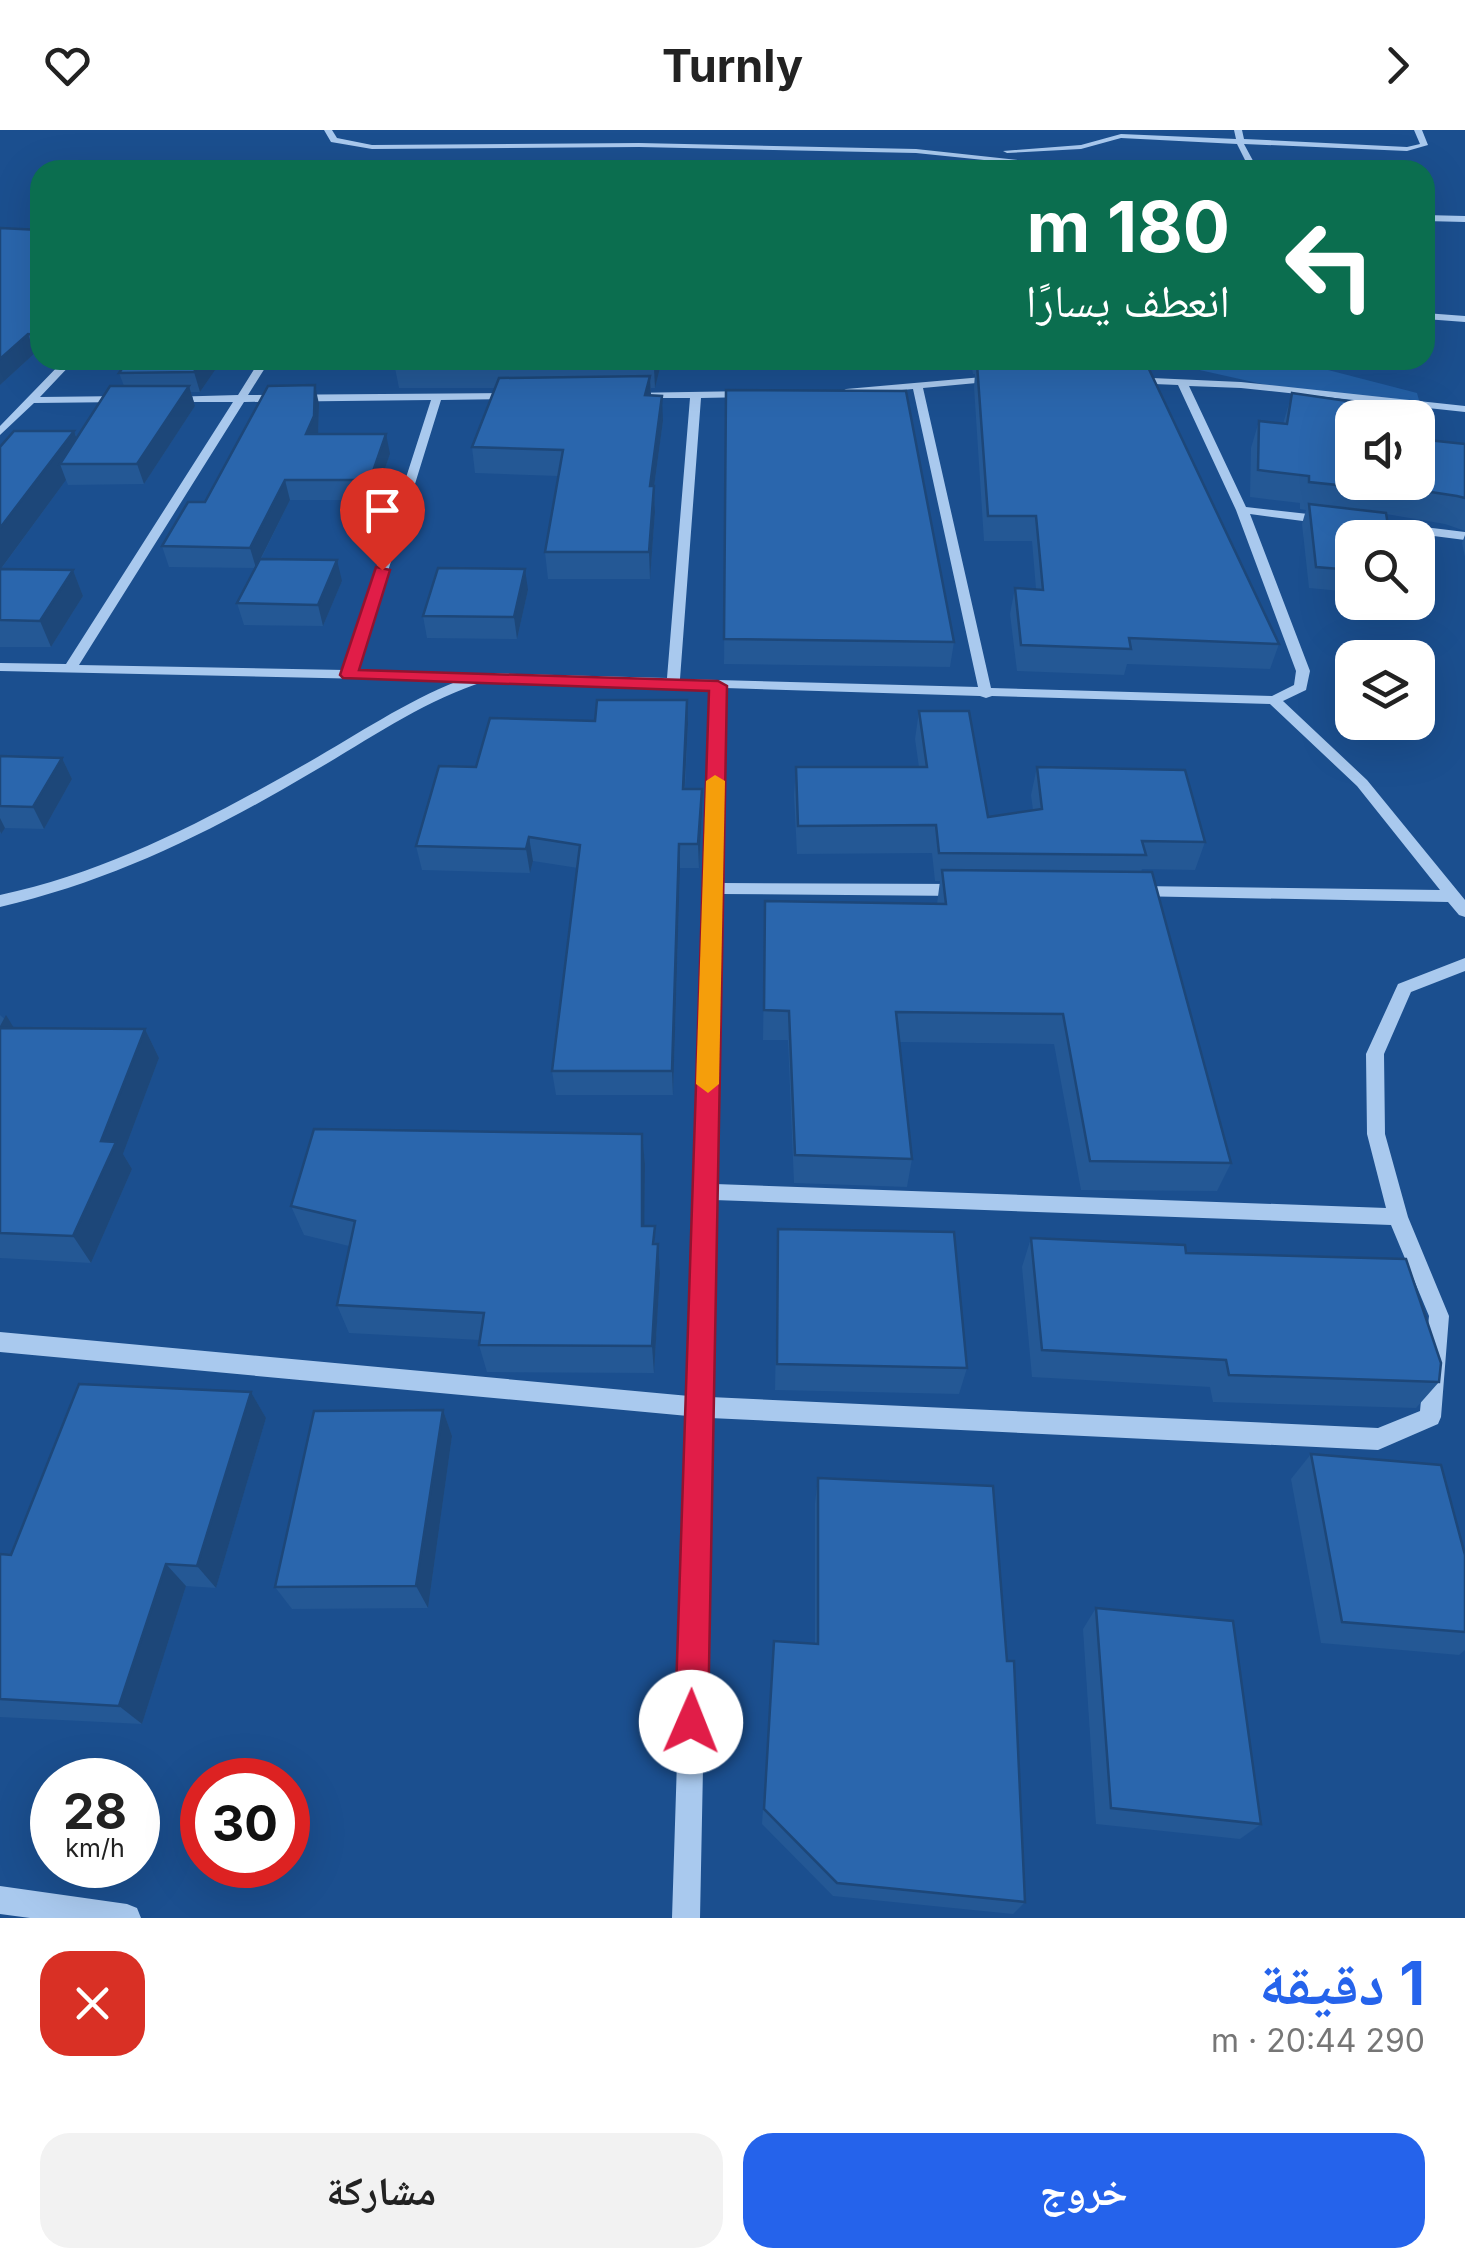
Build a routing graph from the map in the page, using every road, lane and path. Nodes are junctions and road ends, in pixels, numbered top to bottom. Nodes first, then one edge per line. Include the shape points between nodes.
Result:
1 (328, 130) edge
2 (876, 130) edge
3 (1092, 130) edge
4 (1238, 130) edge
5 (1418, 130) edge
6 (1106, 138) junction
7 (1240, 144) junction
8 (876, 150) junction
9 (992, 156) junction
10 (1024, 160) edge
11 (1249, 160) edge
12 (1435, 218) edge
13 (1465, 219) edge
14 (1435, 317) edge
15 (1465, 319) edge
16 (60, 370) edge
17 (259, 370) edge
18 (1008, 379) edge
19 (1125, 380) edge
20 (1182, 382) junction
21 (917, 385) junction
22 (829, 393) edge
23 (696, 394) junction
24 (772, 394) edge
25 (617, 395) edge
26 (537, 396) edge
27 (438, 397) junction
28 (244, 398) junction
29 (147, 399) edge
30 (166, 399) edge
31 (30, 400) junction
32 (1465, 409) edge
33 (0, 432) edge
34 (1242, 510) junction
35 (1335, 521) edge
36 (1435, 532) edge
37 (1465, 536) edge
38 (0, 667) edge
39 (70, 668) junction
40 (349, 675) junction
41 (484, 678) junction
42 (673, 684) junction
43 (718, 686) junction
44 (986, 694) junction
45 (1274, 700) junction
46 (712, 888) junction
47 (985, 891) edge
48 (1122, 892) edge
49 (1453, 896) junction
50 (0, 901) edge
51 (1465, 911) edge
52 (1465, 964) edge
53 (705, 1192) junction
54 (1398, 1217) junction
55 (0, 1342) edge
56 (699, 1407) junction
57 (0, 1900) edge
58 (128, 1918) edge
59 (686, 1918) edge

1 - 8 street via 334,140 372,147
2 - 8 street
3 - 6 street
4 - 7 street
5 - 7 street via 1424,145 1407,150
6 - 7 street
6 - 9 street via 1081,148
7 - 11 street
8 - 9 street
9 - 10 street
12 - 13 street
14 - 15 street
16 - 31 street
17 - 28 street
18 - 21 street
19 - 20 street
20 - 32 street
20 - 34 street
21 - 22 street
21 - 44 street
23 - 24 street
23 - 25 street
23 - 42 street
26 - 27 street
27 - 28 street
27 - 40 street
28 - 30 street
28 - 39 street
29 - 31 street
31 - 33 street
34 - 35 street
34 - 45 street via 1303,671 1300,688
36 - 37 street
38 - 39 street
39 - 40 street
40 - 41 street
41 - 42 street
41 - 50 street via 442,690 204,828 41,894
42 - 43 street
43 - 44 street
43 - 46 street
44 - 45 street
45 - 49 street via 1362,783
46 - 47 street
46 - 53 street
48 - 49 street
49 - 51 street
52 - 54 street via 1404,988 1376,1054 1376,1134
53 - 54 street
53 - 56 street
54 - 56 street via 1439,1316 1435,1367 1430,1417 1378,1439
55 - 56 street
56 - 59 street
57 - 58 street

